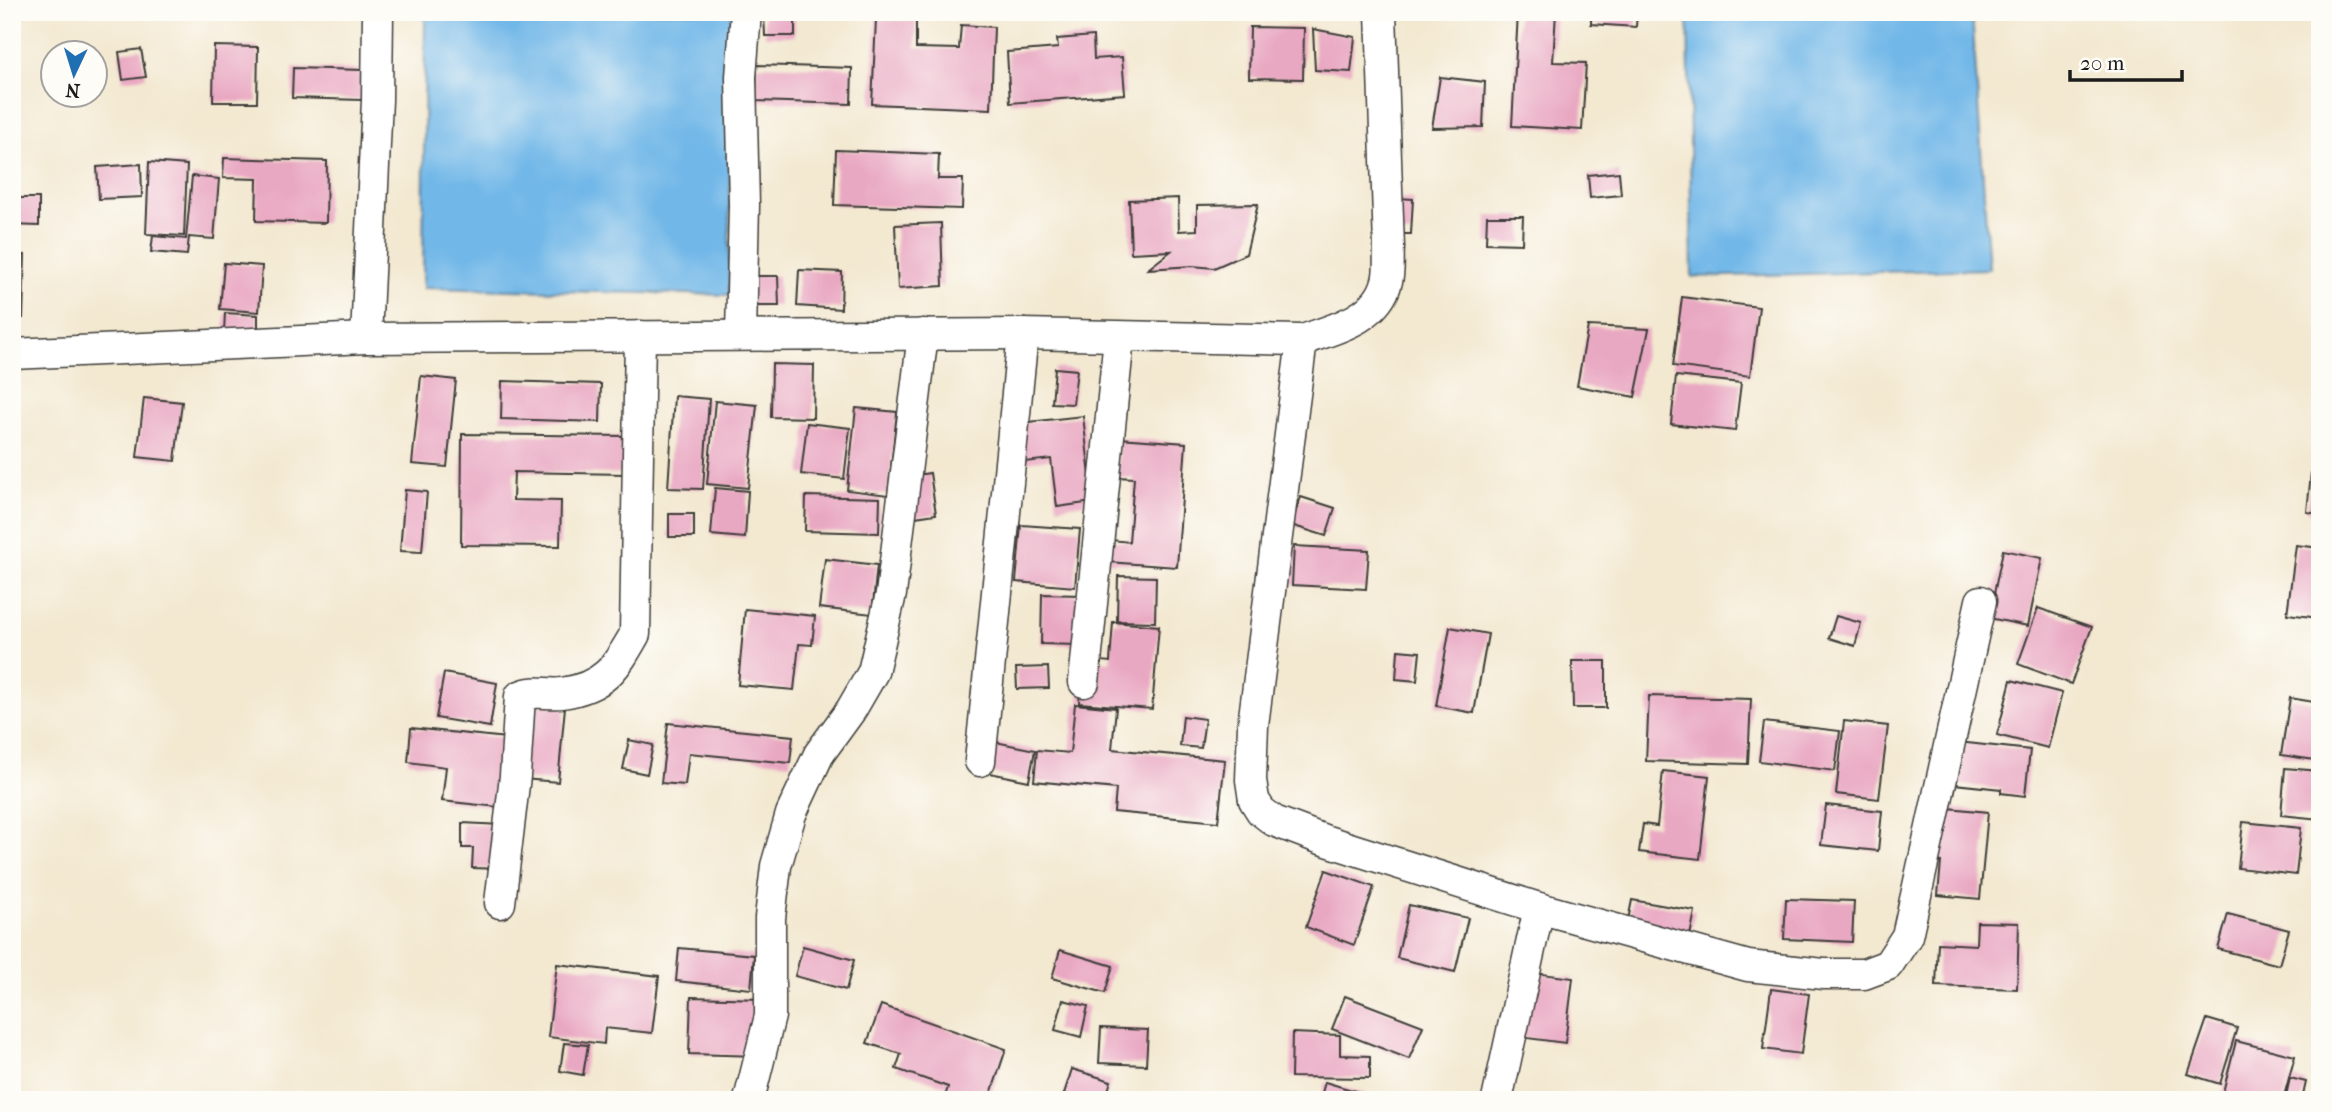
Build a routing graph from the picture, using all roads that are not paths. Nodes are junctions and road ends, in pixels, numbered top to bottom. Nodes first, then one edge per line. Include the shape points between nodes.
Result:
1 (378, 12) edge
2 (746, 12) edge
3 (1381, 12) edge
4 (923, 334) junction
5 (1023, 334) junction
6 (741, 335) junction
7 (640, 336) junction
8 (366, 338) junction
9 (1119, 338) junction
10 (1302, 340) junction
11 (12, 354) edge
12 (1981, 600) dead end
13 (1084, 682) dead end
14 (981, 761) dead end
15 (499, 903) dead end
16 (1539, 908) junction
17 (750, 1100) edge
18 (1497, 1100) edge

1 - 8 street
2 - 6 street via 741,77
3 - 10 street via 1388,280 1379,301 1364,314
4 - 5 street
4 - 6 street
4 - 17 street via 891,594 873,672 819,754 791,814 776,866 770,1016
5 - 9 street
5 - 14 street
6 - 7 street
7 - 8 street
7 - 15 street via 635,634 617,666 598,682 562,693 531,691 520,696
8 - 11 street
9 - 10 street
9 - 13 street
10 - 16 street via 1253,725 1254,800 1274,821 1311,836
12 - 16 street via 1907,936 1888,965 1864,974 1748,966
16 - 18 street

